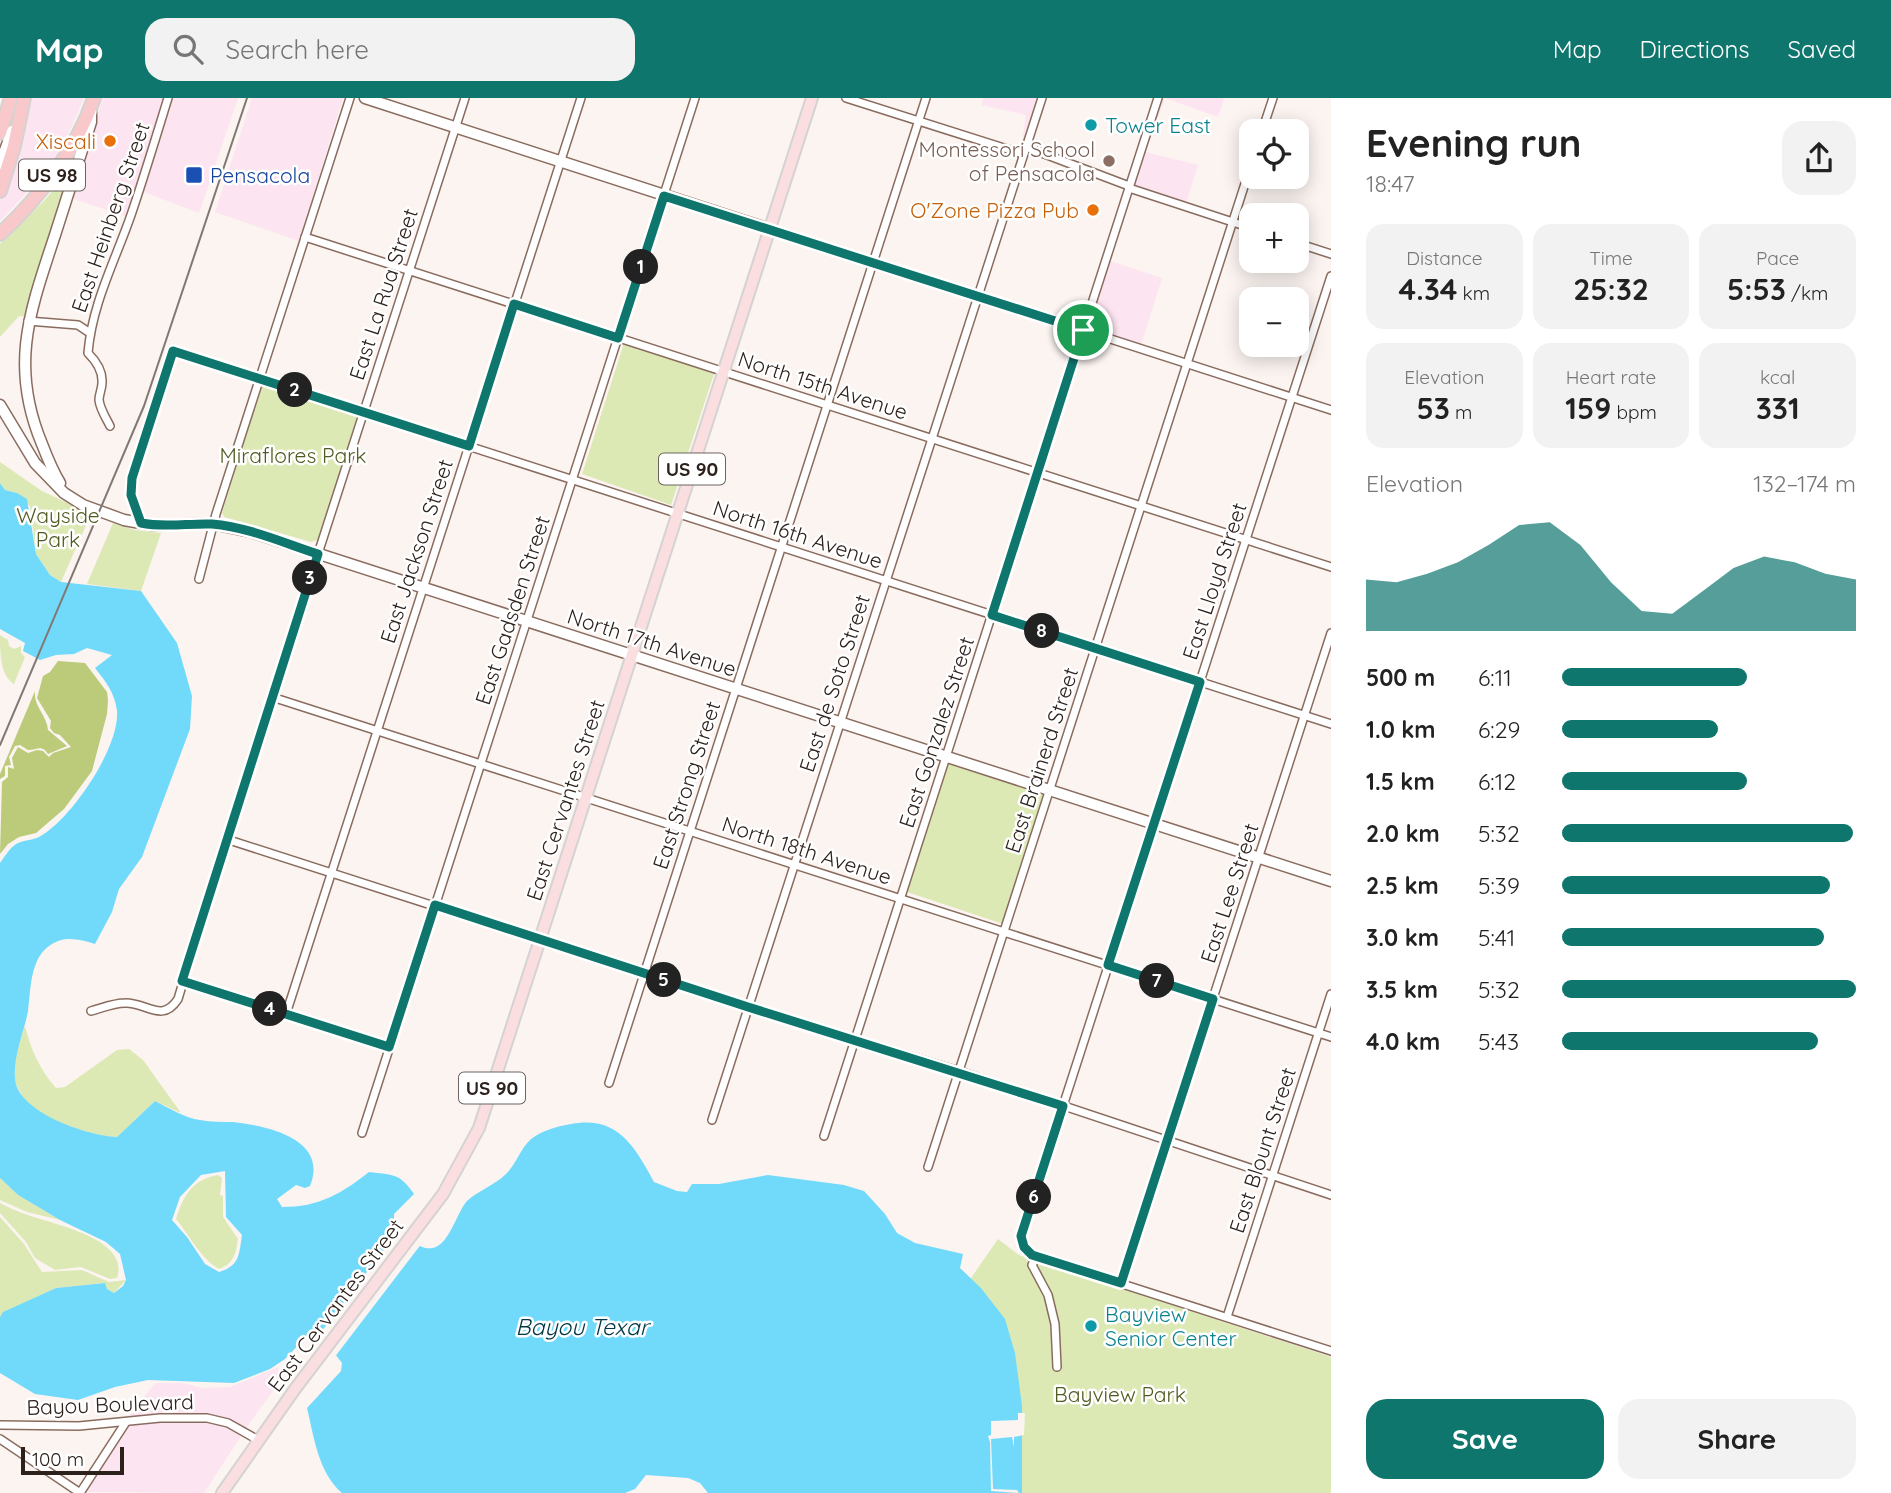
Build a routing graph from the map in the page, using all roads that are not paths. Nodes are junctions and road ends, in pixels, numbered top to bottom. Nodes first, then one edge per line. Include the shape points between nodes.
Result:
1 (11, 98) edge
2 (23, 98) edge
3 (168, 98) edge
4 (350, 98) edge
5 (365, 98) edge
6 (465, 98) edge
7 (581, 98) edge
8 (695, 98) edge
9 (812, 98) edge
10 (846, 98) edge
11 (926, 98) edge
12 (1042, 98) edge
13 (1158, 98) edge
14 (1273, 98) edge
15 (92, 103) edge
16 (1266, 119) edge
17 (919, 121) junction
18 (455, 128) junction
19 (0, 133) edge
20 (1025, 151) junction
21 (560, 162) junction
22 (0, 164) edge
23 (1129, 187) junction
24 (1243, 189) edge
25 (0, 191) edge
26 (664, 196) junction
27 (1233, 222) junction
28 (1239, 224) edge
29 (769, 229) junction
30 (0, 234) edge
31 (305, 237) junction
32 (1309, 247) edge
33 (1331, 254) edge
34 (873, 262) junction
35 (409, 270) junction
36 (1331, 276) edge
37 (978, 296) junction
38 (514, 304) junction
39 (28, 321) junction
40 (1083, 330) junction
41 (90, 333) junction
42 (618, 338) junction
43 (1187, 363) junction
44 (723, 372) junction
45 (260, 379) junction
46 (1292, 397) junction
47 (0, 405) edge
48 (827, 405) junction
49 (1331, 410) edge
50 (363, 412) junction
51 (110, 426) dead end
52 (932, 439) junction
53 (469, 446) junction
54 (1037, 473) junction
55 (572, 479) junction
56 (73, 500) junction
57 (1141, 506) junction
58 (677, 513) junction
59 (141, 523) junction
60 (213, 524) junction
61 (1246, 540) junction
62 (782, 547) junction
63 (318, 554) junction
64 (1331, 567) edge
65 (199, 579) dead end
66 (886, 580) junction
67 (423, 588) junction
68 (992, 615) junction
69 (526, 621) junction
70 (1331, 633) edge
71 (1095, 648) junction
72 (632, 655) junction
73 (1200, 682) junction
74 (736, 689) junction
75 (272, 697) junction
76 (1304, 716) junction
77 (840, 722) junction
78 (1331, 724) edge
79 (377, 730) junction
80 (946, 757) junction
81 (481, 763) junction
82 (1049, 790) junction
83 (586, 798) junction
84 (1154, 824) junction
85 (690, 831) junction
86 (226, 839) junction
87 (1259, 857) junction
88 (794, 864) junction
89 (331, 872) junction
90 (1331, 881) edge
91 (900, 898) junction
92 (435, 905) junction
93 (1004, 932) junction
94 (541, 939) junction
95 (1108, 965) junction
96 (644, 974) junction
97 (182, 981) junction
98 (1331, 994) edge
99 (1213, 999) junction
100 (748, 1007) junction
101 (92, 1011) dead end
102 (286, 1014) junction
103 (1318, 1033) junction
104 (1331, 1037) edge
105 (855, 1040) junction
106 (389, 1047) junction
107 (959, 1071) junction
108 (609, 1083) dead end
109 (1063, 1106) junction
110 (712, 1120) dead end
111 (362, 1133) dead end
112 (824, 1136) dead end
113 (1167, 1141) junction
114 (928, 1167) dead end
115 (1272, 1176) junction
116 (1331, 1195) edge
117 (1037, 1256) junction
118 (1121, 1283) junction
119 (1227, 1317) junction
120 (1331, 1351) edge
121 (1057, 1367) dead end
122 (126, 1422) junction
123 (0, 1425) edge
124 (0, 1439) edge
125 (258, 1440) junction
126 (80, 1493) edge
127 (222, 1493) edge

1 - 19 highway
2 - 22 street
2 - 25 highway
3 - 41 street, East Heinberg Street
4 - 31 street
5 - 18 street
6 - 18 street, East La Rua Street
7 - 21 street, East Jackson Street
8 - 26 street, East Gadsden Street
9 - 29 main road, East Cervantes Street / US 90
10 - 17 street
11 - 17 street, East Strong Street
12 - 20 street, East de Soto Street
13 - 23 street, East Gonzalez Street
14 - 16 street
15 - 30 highway, US 98 via 52,175
15 - 39 street via 91,122
17 - 20 street
17 - 34 street, East Strong Street
18 - 21 street
18 - 35 street, East La Rua Street
20 - 23 street
20 - 37 street, East de Soto Street
21 - 26 street
21 - 38 street, East Jackson Street
23 - 27 street
23 - 40 street, East Gonzalez Street
24 - 27 street, East Brainerd Street
26 - 29 street
26 - 42 street, East Gadsden Street
27 - 28 street
27 - 43 street, East Brainerd Street
29 - 34 street
29 - 44 main road, East Cervantes Street / US 90
31 - 35 street, North 15th Avenue
31 - 45 street
32 - 33 street
34 - 37 street
34 - 48 street, East Strong Street
35 - 38 street, North 15th Avenue
35 - 50 street, East La Rua Street
36 - 46 street, East Lloyd Street
37 - 40 street
37 - 52 street, East de Soto Street
38 - 42 street, North 15th Avenue
38 - 53 street, East Jackson Street
39 - 41 street via 78,325
39 - 56 street via 24,364 30,409 50,466
40 - 43 street
40 - 54 street, East Gonzalez Street
41 - 51 street, East Heinberg Street via 88,353 101,373 99,398
42 - 44 street, North 15th Avenue
42 - 55 street, East Gadsden Street
43 - 46 street
43 - 57 street, East Brainerd Street
44 - 48 street, North 15th Avenue
44 - 58 main road, East Cervantes Street / US 90
45 - 50 street, North 16th Avenue
45 - 59 street, North 16th Avenue via 173,351 132,478 131,495
45 - 60 street
46 - 49 street
46 - 61 street, East Lloyd Street
47 - 56 street, North 17th Avenue via 35,463
48 - 52 street, North 15th Avenue
48 - 62 street, East Strong Street
50 - 53 street, North 16th Avenue
50 - 63 street, East La Rua Street
52 - 54 street, North 15th Avenue
52 - 66 street, East de Soto Street
53 - 55 street, North 16th Avenue
53 - 67 street, East Jackson Street
54 - 57 street, North 15th Avenue
54 - 68 street, East Gonzalez Street
55 - 58 street, North 16th Avenue
55 - 69 street, East Gadsden Street
56 - 59 street, North 17th Avenue
57 - 61 street, North 15th Avenue
57 - 71 street, East Brainerd Street
58 - 62 street, North 16th Avenue
58 - 72 main road, East Cervantes Street / US 90
59 - 60 street, North 17th Avenue
60 - 63 street, North 17th Avenue
60 - 65 street
61 - 64 street, North 15th Avenue
61 - 73 street, East Lloyd Street
62 - 66 street, North 16th Avenue
62 - 74 street, East Strong Street
63 - 67 street, North 17th Avenue
63 - 75 street, East La Rua Street
66 - 68 street, North 16th Avenue
66 - 77 street, East de Soto Street
67 - 69 street, North 17th Avenue
67 - 79 street, East Jackson Street
68 - 71 street, North 16th Avenue
68 - 80 street, East Gonzalez Street
69 - 72 street, North 17th Avenue
69 - 81 street, East Gadsden Street
70 - 76 street, East Lee Street
71 - 73 street, North 16th Avenue
71 - 82 street, East Brainerd Street
72 - 74 street, North 17th Avenue
72 - 83 main road, East Cervantes Street / US 90
73 - 76 street, North 16th Avenue
73 - 84 street, East Lloyd Street
74 - 77 street, North 17th Avenue
74 - 85 street, East Strong Street
75 - 79 street, North 18th Avenue
75 - 86 street, East La Rua Street
76 - 78 street, North 16th Avenue
76 - 87 street, East Lee Street
77 - 80 street, North 17th Avenue
77 - 88 street, East de Soto Street
79 - 81 street, North 18th Avenue
79 - 89 street, East Jackson Street
80 - 82 street, North 17th Avenue
80 - 91 street, East Gonzalez Street
81 - 83 street, North 18th Avenue
81 - 92 street, East Gadsden Street
82 - 84 street, North 17th Avenue
82 - 93 street, East Brainerd Street
83 - 85 street, North 18th Avenue
83 - 94 main road, East Cervantes Street / US 90
84 - 87 street, North 17th Avenue
84 - 95 street, East Lloyd Street
85 - 88 street, North 18th Avenue
85 - 96 street, East Strong Street
86 - 89 street
86 - 97 street, East La Rua Street
87 - 90 street, North 17th Avenue
87 - 99 street, East Lee Street
88 - 91 street, North 18th Avenue
88 - 100 street, East de Soto Street
89 - 92 street
89 - 102 street, East Jackson Street
91 - 93 street, North 18th Avenue
91 - 105 street, East Gonzalez Street
92 - 94 street
92 - 106 street, East Gadsden Street
93 - 95 street, North 18th Avenue
93 - 107 street, East Brainerd Street
94 - 96 street
94 - 125 main road, East Cervantes Street / US 90 via 479,1128 455,1175
95 - 99 street, North 18th Avenue
95 - 109 street, East Lloyd Street
96 - 100 street
96 - 108 street, East Strong Street
97 - 101 street, East La Rua Street via 178,999 166,1011 123,1003
97 - 102 street
98 - 103 street, East Blount Street
99 - 103 street, North 18th Avenue
99 - 113 street, East Lee Street
100 - 105 street
100 - 110 street, East de Soto Street
102 - 106 street
103 - 104 street, North 18th Avenue
103 - 115 street, East Blount Street
105 - 107 street
105 - 112 street, East Gonzalez Street
106 - 111 street, East Gadsden Street
107 - 109 street
107 - 114 street, East Brainerd Street
109 - 113 street
109 - 117 street, East Lloyd Street via 1021,1236 1028,1252
113 - 115 street
113 - 118 street, East Lee Street
115 - 116 street
115 - 119 street, East Blount Street
117 - 118 street
117 - 121 street, East Lloyd Street via 1032,1265 1053,1314
118 - 119 street
119 - 120 street
122 - 123 street, Bayou Boulevard
122 - 125 street, Bayou Boulevard via 212,1418
122 - 126 street
124 - 126 street
125 - 127 main road, East Cervantes Street / US 90

